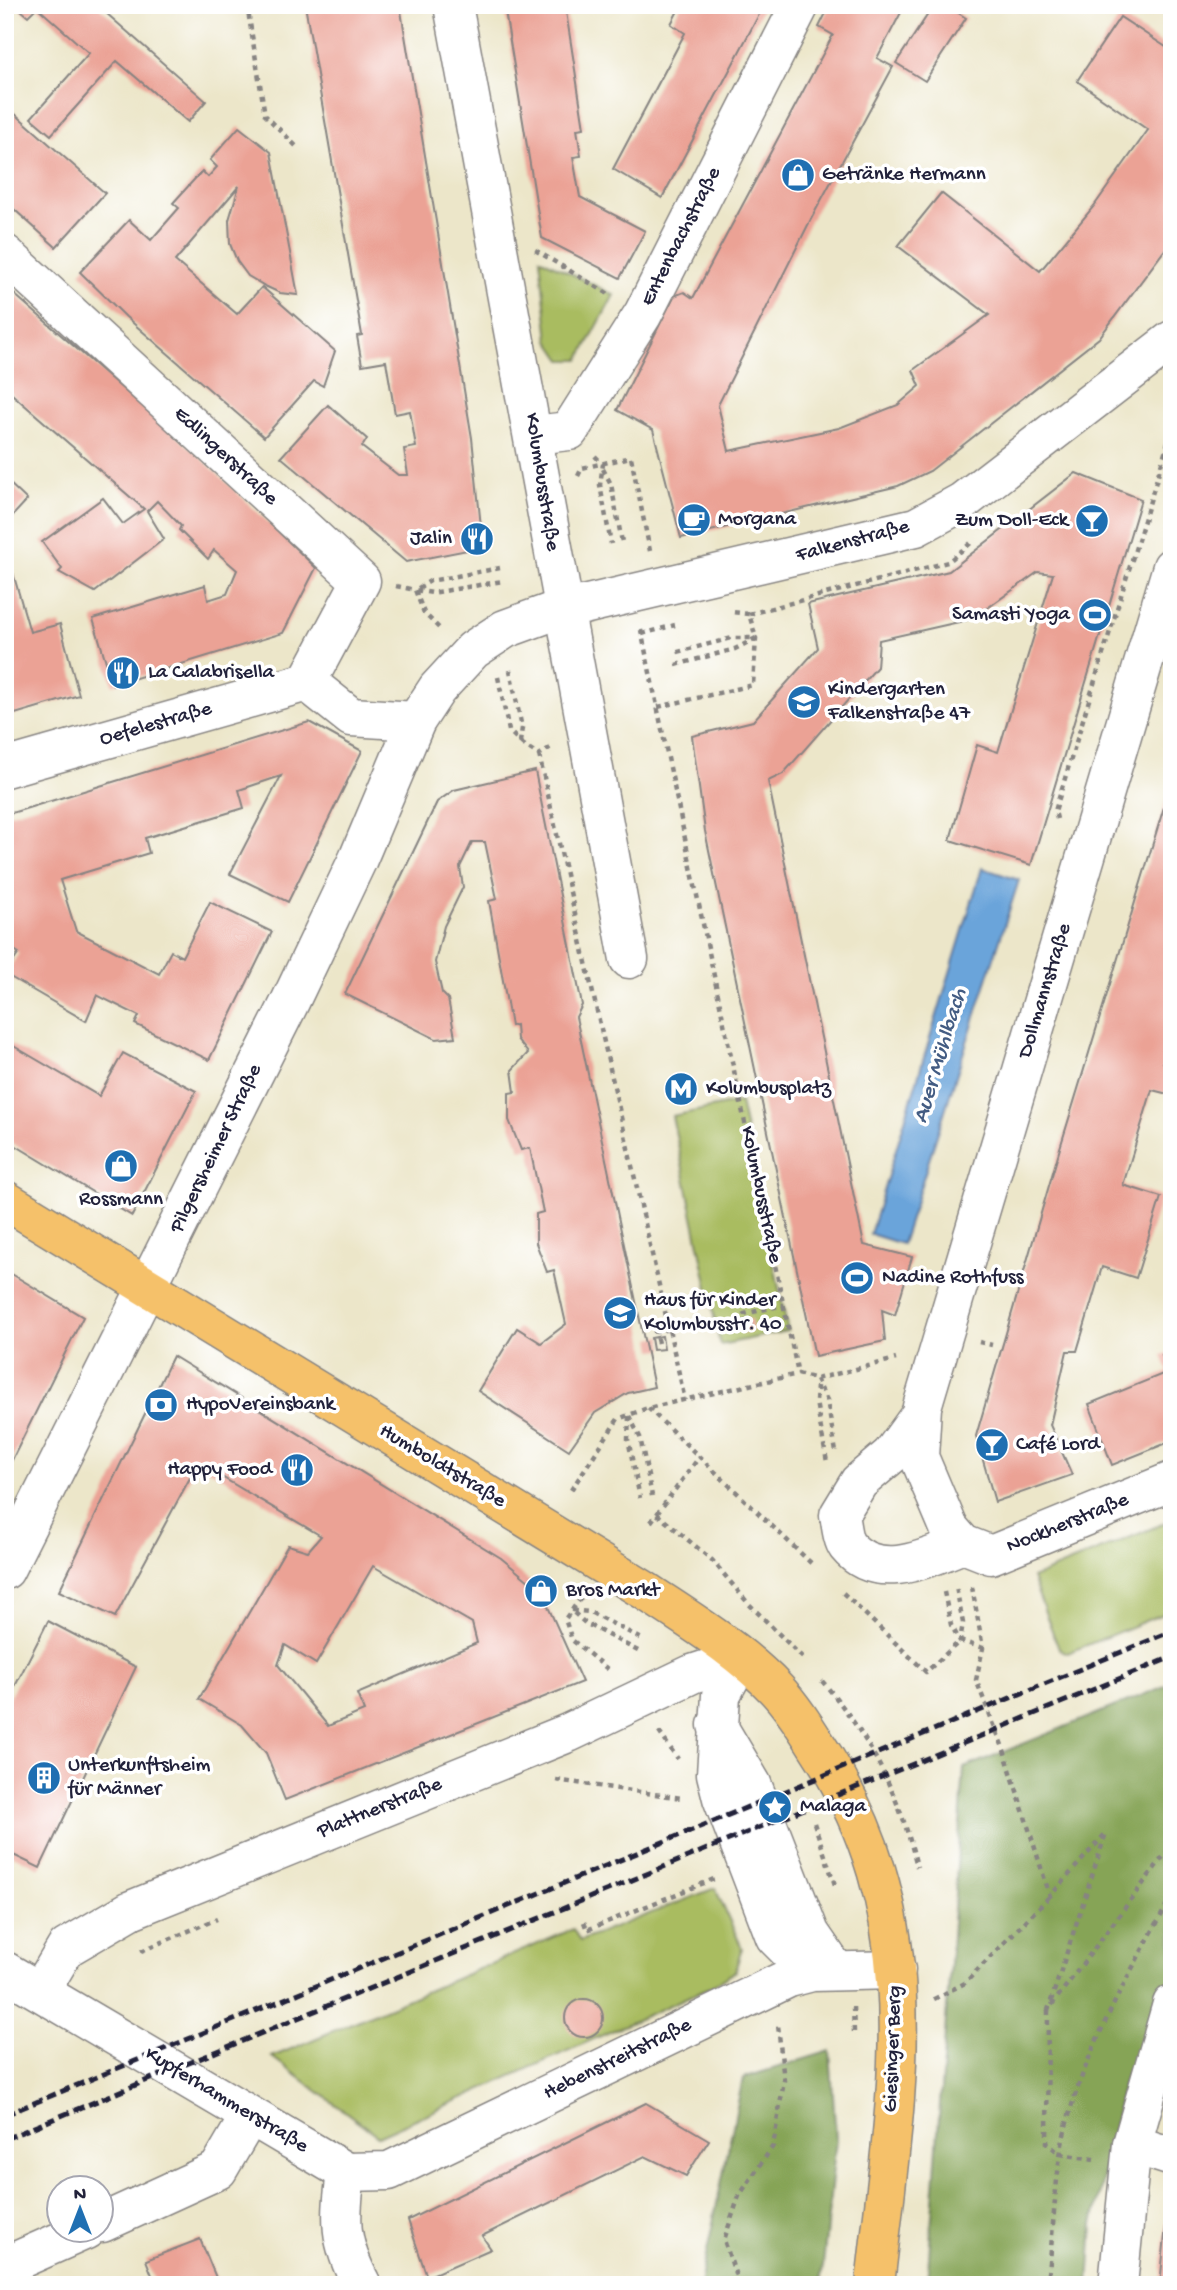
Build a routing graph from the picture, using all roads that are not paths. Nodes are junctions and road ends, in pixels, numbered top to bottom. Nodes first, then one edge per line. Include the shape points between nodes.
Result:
1 (453, 5) edge
2 (800, 5) edge
3 (5, 254) edge
4 (1172, 340) edge
5 (534, 435) junction
6 (1172, 567) edge
7 (563, 610) junction
8 (482, 663) joint
9 (307, 682) junction
10 (416, 721) junction
11 (5, 768) edge
12 (629, 959) dead end
13 (5, 1200) edge
14 (148, 1287) junction
15 (920, 1415) junction
16 (1172, 1481) edge
17 (958, 1560) junction
18 (5, 1570) edge
19 (741, 1658) junction
20 (717, 1725) junction
21 (838, 1780) joint
22 (896, 1969) junction
23 (836, 1971) junction
24 (5, 1972) edge
25 (41, 1990) junction
26 (1172, 2004) edge
27 (249, 2117) junction
28 (1132, 2144) junction
29 (1172, 2157) edge
30 (346, 2172) junction
31 (116, 2217) edge
32 (56, 2244) edge
33 (5, 2266) edge
34 (362, 2285) edge
35 (875, 2285) edge
36 (1118, 2285) edge

1 - 5 street, Kolumbusstraße
2 - 5 street, Entenbachstraße via 643,314 569,431
3 - 9 street, Edlingerstraße via 361,580
4 - 7 street, Falkenstraße via 962,502 916,527
5 - 7 street, Kolumbusstraße
6 - 15 street, Dollmannstraße
7 - 8 street, Falkenstraße via 505,629
7 - 12 street, Kolumbusstraße
8 - 10 street, Pilgersheimer Straße via 437,689
9 - 10 street via 351,718
9 - 11 street, Oefelestraße
10 - 14 street, Pilgersheimer Straße via 358,859
13 - 14 main road, Humboldtstraße
14 - 18 street, Pilgersheimer Straße
14 - 19 main road, Humboldtstraße via 634,1584
15 - 17 street, Dollmannstraße via 919,1457
15 - 17 street, Dollmannstraße via 891,1455 859,1482 839,1515 846,1545 871,1564
16 - 17 street, Nockherstraße via 990,1555
19 - 20 street via 721,1695
19 - 21 main road, Humboldtstraße via 776,1689
19 - 25 street, Plattnerstraße via 692,1674 568,1733 131,1910 66,1948
20 - 23 street via 752,1784 801,1912
20 - 23 street via 716,1774 722,1798 769,1926 798,1960
21 - 22 main road, Giesinger Berg via 870,1847 891,1924
22 - 23 street, Hebenstreitstraße
22 - 35 main road, Giesinger Berg via 896,2085
23 - 30 street, Hebenstreitstraße via 812,1972 769,1986 389,2171
24 - 25 street, Kupferhammerstraße
25 - 27 street, Kupferhammerstraße
26 - 28 street
27 - 30 street, Kupferhammerstraße
27 - 31 street via 218,2170
28 - 29 street
28 - 36 street
30 - 34 street via 340,2222 345,2249
32 - 33 street

